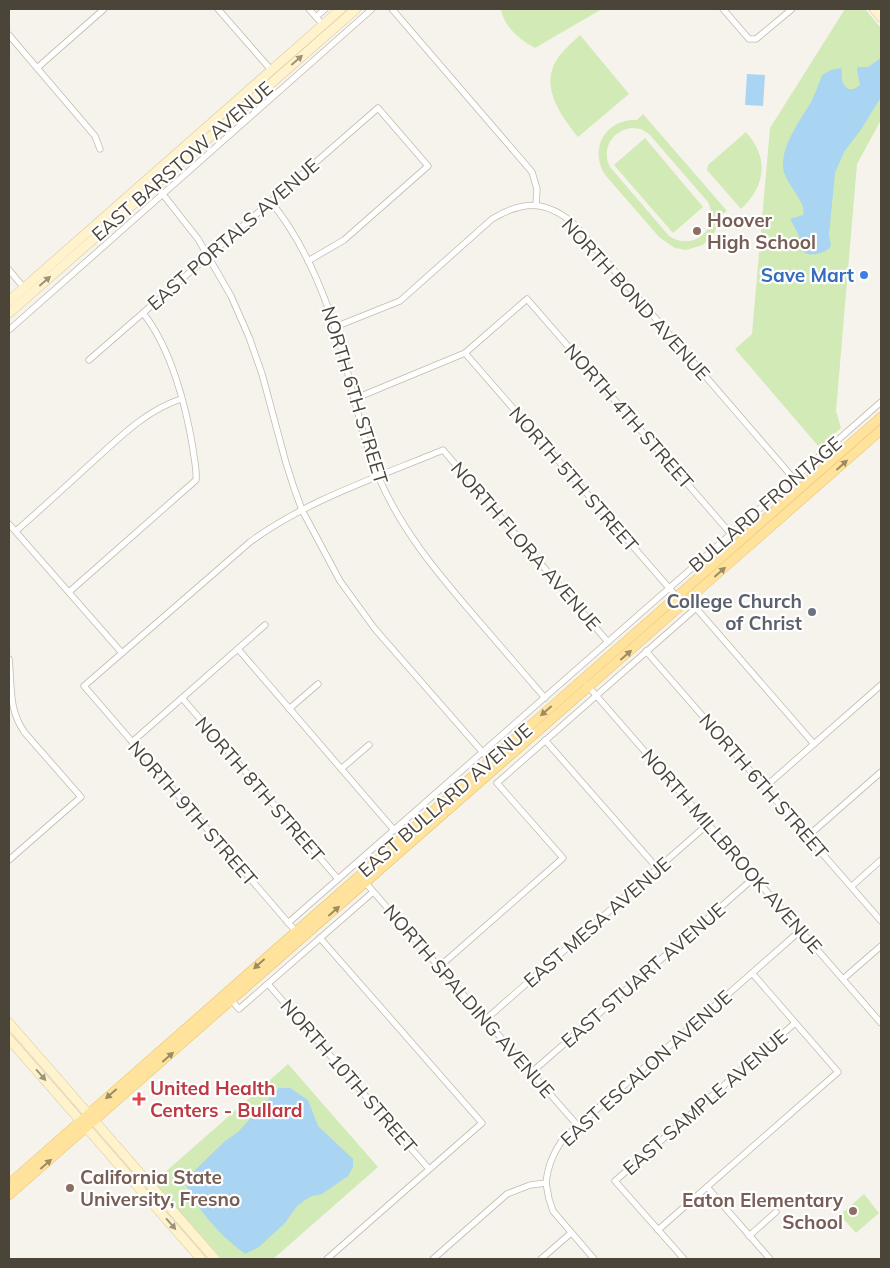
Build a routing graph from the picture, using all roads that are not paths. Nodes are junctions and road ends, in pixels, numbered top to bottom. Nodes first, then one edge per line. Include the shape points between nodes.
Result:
1 (104, 9) edge
2 (218, 9) edge
3 (309, 9) edge
4 (325, 9) edge
5 (341, 9) edge
6 (356, 9) edge
7 (372, 9) edge
8 (392, 9) edge
9 (724, 9) edge
10 (792, 9) edge
11 (874, 9) edge
12 (881, 16) edge
13 (316, 17) junction
14 (326, 28) junction
15 (9, 35) edge
16 (38, 68) junction
17 (274, 74) junction
18 (100, 149) dead end
19 (153, 181) junction
20 (163, 194) junction
21 (271, 202) junction
22 (536, 205) junction
23 (209, 255) junction
24 (308, 261) junction
25 (9, 270) edge
26 (27, 291) junction
27 (9, 301) edge
28 (143, 313) junction
29 (9, 314) edge
30 (335, 327) junction
31 (9, 330) edge
32 (465, 353) junction
33 (89, 360) dead end
34 (181, 399) junction
35 (354, 399) junction
36 (881, 402) edge
37 (881, 417) edge
38 (881, 430) edge
39 (818, 472) junction
40 (378, 477) junction
41 (794, 479) junction
42 (302, 510) junction
43 (782, 518) junction
44 (9, 524) edge
45 (16, 531) junction
46 (731, 534) junction
47 (669, 588) junction
48 (69, 592) junction
49 (697, 592) junction
50 (676, 596) junction
51 (683, 604) junction
52 (696, 608) junction
53 (265, 625) dead end
54 (608, 642) junction
55 (238, 649) junction
56 (646, 651) junction
57 (122, 653) junction
58 (9, 659) edge
59 (583, 679) junction
60 (318, 684) dead end
61 (881, 685) edge
62 (589, 687) junction
63 (596, 695) junction
64 (182, 698) junction
65 (545, 698) junction
66 (289, 709) junction
67 (546, 740) junction
68 (132, 742) junction
69 (814, 744) junction
70 (369, 745) dead end
71 (483, 752) junction
72 (490, 760) junction
73 (497, 768) junction
74 (341, 769) junction
75 (881, 772) edge
76 (765, 787) junction
77 (708, 824) junction
78 (394, 830) junction
79 (808, 836) junction
80 (9, 860) edge
81 (881, 860) edge
82 (658, 869) junction
83 (359, 876) junction
84 (755, 878) junction
85 (338, 879) junction
86 (366, 884) junction
87 (852, 886) junction
88 (373, 892) junction
89 (881, 921) edge
90 (288, 923) junction
91 (801, 930) junction
92 (296, 932) junction
93 (320, 938) junction
94 (302, 939) junction
95 (881, 946) edge
96 (439, 967) junction
97 (752, 973) junction
98 (843, 979) junction
99 (268, 984) junction
100 (232, 1001) junction
101 (486, 1020) junction
102 (881, 1022) edge
103 (795, 1023) junction
104 (9, 1024) edge
105 (9, 1039) edge
106 (532, 1072) junction
107 (91, 1118) junction
108 (84, 1125) junction
109 (578, 1126) junction
110 (430, 1168) junction
111 (546, 1183) junction
112 (9, 1184) edge
113 (707, 1187) junction
114 (9, 1195) edge
115 (776, 1212) dead end
116 (658, 1230) junction
117 (571, 1233) junction
118 (749, 1236) junction
119 (201, 1259) edge
120 (214, 1259) edge
121 (327, 1259) edge
122 (433, 1259) edge
123 (541, 1259) edge
124 (594, 1259) edge
125 (684, 1259) edge
126 (770, 1259) edge

1 - 16 street
2 - 17 street
3 - 13 street
4 - 13 street
5 - 14 main road, EAST BARSTOW AVENUE
6 - 14 main road, EAST BARSTOW AVENUE
7 - 20 street
8 - 22 street via 532,172 537,189
9 - 10 street via 749,39 756,39
11 - 12 main road
13 - 14 street
14 - 17 main road, EAST BARSTOW AVENUE
15 - 16 street
16 - 18 street via 96,136
17 - 19 main road, EAST BARSTOW AVENUE
19 - 20 street
19 - 26 main road, EAST BARSTOW AVENUE
20 - 23 street
20 - 31 street
21 - 23 street, EAST PORTALS AVENUE
21 - 24 street, NORTH 6TH STREET
21 - 24 street, EAST PORTALS AVENUE via 378,108 428,166 344,240
22 - 30 street via 513,208 492,219 400,301
22 - 41 street, NORTH BOND AVENUE via 558,213 575,226
23 - 28 street, EAST PORTALS AVENUE
23 - 42 street via 249,337
24 - 30 street, NORTH 6TH STREET
25 - 26 street
26 - 27 main road, EAST BARSTOW AVENUE
26 - 29 main road, EAST BARSTOW AVENUE
28 - 33 street, EAST PORTALS AVENUE
28 - 34 street via 162,346
30 - 35 street, NORTH 6TH STREET
32 - 35 street
32 - 46 street, NORTH 4TH STREET via 527,298
32 - 47 street, NORTH 5TH STREET
34 - 45 street via 144,418
34 - 48 street via 196,480
35 - 40 street, NORTH 6TH STREET
36 - 41 street, BULLARD FRONTAGE
37 - 39 main road, EAST BULLARD AVENUE
43 -> 38 main road, EAST BULLARD AVENUE
39 - 43 main road via 806,490 782,510
39 - 50 main road, EAST BULLARD AVENUE
40 - 42 street
40 - 54 street, NORTH FLORA AVENUE via 443,450
40 - 65 street, NORTH 6TH STREET via 399,518 435,570
41 - 46 street, BULLARD FRONTAGE
42 - 57 street via 250,542
42 - 71 street via 356,605
49 -> 43 main road, EAST BULLARD AVENUE
44 - 45 street
45 - 48 street
46 - 47 street, BULLARD FRONTAGE
47 - 50 street, NORTH 5TH STREET
47 - 54 street, BULLARD FRONTAGE
48 - 57 street
49 - 51 main road, EAST BULLARD AVENUE
49 - 52 street
50 - 51 street, NORTH 5TH STREET
50 - 59 main road, EAST BULLARD AVENUE
62 -> 51 main road, EAST BULLARD AVENUE
52 - 56 street
52 - 69 street
53 - 55 street
54 - 65 street, BULLARD FRONTAGE
55 - 64 street
55 - 66 street
56 - 63 street
56 - 76 street, NORTH 6TH STREET
57 - 68 street, NORTH 9TH STREET via 84,686
58 - 80 street via 12,703 17,722 81,797
59 - 62 street, NORTH MILLBROOK AVENUE
59 -> 72 main road, EAST BULLARD AVENUE
60 - 66 street
61 - 69 street
62 - 63 street, NORTH MILLBROOK AVENUE
62 - 73 main road, EAST BULLARD AVENUE
63 - 67 street
63 - 77 street, NORTH MILLBROOK AVENUE
64 - 68 street
64 - 85 street, NORTH 8TH STREET
65 - 71 street, BULLARD FRONTAGE
66 - 74 street
67 - 82 street
67 - 96 street via 497,783 563,858
68 - 90 street, NORTH 9TH STREET
69 - 76 street
70 - 74 street
71 - 72 street
71 - 78 street, BULLARD FRONTAGE
72 - 73 street
72 - 83 main road, EAST BULLARD AVENUE
73 - 86 main road, EAST BULLARD AVENUE
74 - 78 street
75 - 79 street
76 - 79 street, NORTH 6TH STREET
77 - 82 street, EAST MESA AVENUE
77 - 84 street, NORTH MILLBROOK AVENUE
78 - 85 street, BULLARD FRONTAGE
79 - 87 street, NORTH 6TH STREET
81 - 87 street
82 - 101 street, EAST MESA AVENUE
83 - 86 street, NORTH SPALDING AVENUE
83 - 92 main road, EAST BULLARD AVENUE
84 - 91 street, NORTH MILLBROOK AVENUE
84 - 106 street, EAST STUART AVENUE
85 - 90 street, BULLARD FRONTAGE
86 - 88 street, NORTH SPALDING AVENUE
94 -> 86 main road, EAST BULLARD AVENUE
87 - 89 street, NORTH 6TH STREET
88 - 93 street
88 - 96 street, NORTH SPALDING AVENUE
90 - 92 street, NORTH 9TH STREET
91 - 97 street, EAST ESCALON AVENUE
91 - 98 street, NORTH MILLBROOK AVENUE
92 - 94 street, NORTH 9TH STREET
92 -> 107 main road, EAST BULLARD AVENUE
93 - 99 street
93 - 110 street via 482,1122
94 - 100 main road, EAST BULLARD AVENUE
95 - 98 street
96 - 101 street, NORTH SPALDING AVENUE
97 - 103 street
97 - 109 street, EAST ESCALON AVENUE
98 - 102 street, NORTH MILLBROOK AVENUE
99 - 100 street via 239,1009
99 - 110 street, NORTH 10TH STREET
107 -> 100 main road, EAST BULLARD AVENUE
101 - 106 street, NORTH SPALDING AVENUE
103 - 113 street via 838,1072
103 - 116 street, EAST SAMPLE AVENUE via 615,1181
104 - 107 main road
105 -> 108 main road
106 - 109 street, NORTH SPALDING AVENUE
107 - 108 main road, EAST BULLARD AVENUE
107 - 120 main road
108 - 112 main road, EAST BULLARD AVENUE
114 -> 108 main road, EAST BULLARD AVENUE
108 -> 119 main road
109 - 111 street, EAST ESCALON AVENUE via 563,1139 553,1154
110 - 121 street
111 - 117 street via 548,1199
111 - 122 street via 507,1194
113 - 116 street
113 - 118 street
115 - 118 street
116 - 125 street
117 - 123 street
117 - 124 street
118 - 126 street

